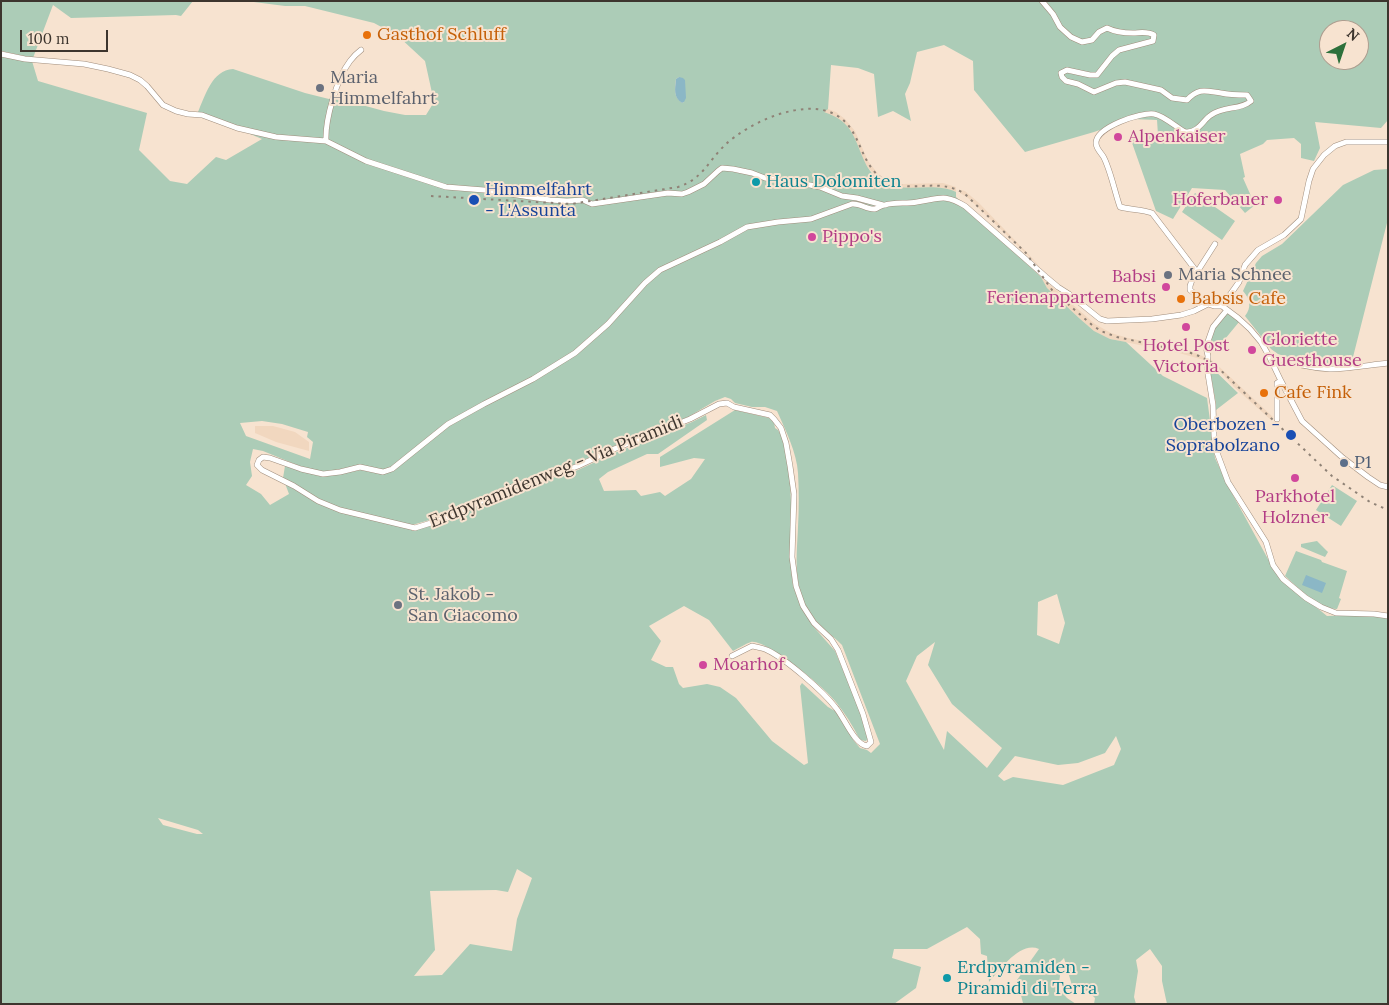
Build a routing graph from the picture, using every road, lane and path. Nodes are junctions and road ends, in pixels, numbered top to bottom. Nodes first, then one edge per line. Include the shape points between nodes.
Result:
1 (1042, 1) edge
2 (362, 50) dead end
3 (1, 54) edge
4 (326, 141) junction
5 (1388, 142) edge
6 (883, 205) junction
7 (1215, 244) dead end
8 (1197, 272) junction
9 (1208, 304) junction
10 (1225, 308) junction
11 (1269, 356) junction
12 (1388, 363) edge
13 (1281, 382) junction
14 (1277, 419) dead end
15 (1388, 487) edge
16 (1388, 616) edge
17 (732, 656) dead end

1 - 8 street via 1060,27 1082,42 1092,40 1107,28 1154,35 1153,42 1119,50 1097,75 1067,70 1061,73 1066,81 1094,92 1125,82 1187,100 1193,94 1208,90 1247,95 1251,102 1212,114 1188,133 1154,114 1123,120 1096,140 1120,207 1152,213
2 - 4 street via 348,63 337,86
3 - 4 street via 108,69 140,80 163,105 176,111 202,115 236,128 276,137
4 - 6 street via 366,161 446,187 550,200 583,200 592,204 682,194 704,184 722,168 820,187 842,196
5 - 10 street via 1346,142 1330,150 1313,169 1301,219 1284,235 1258,250 1246,265
6 - 9 street, Erdpyramidenweg - Via Piramidi via 937,198 955,200 1039,272 1103,320 1182,315
6 - 17 street, Erdpyramidenweg - Via Piramidi via 871,210 857,203 811,219 747,227 660,270 608,324 574,353 533,380 448,424 392,469 382,472 360,467 323,474 263,457 257,465 340,510 414,528 450,517 512,487 578,466 719,404 726,403 772,417 781,428 786,443 794,494 792,557 796,586 814,623 838,650 871,742 867,746 862,745 825,696 790,665 767,650 752,646
7 - 8 street
8 - 9 street via 1190,290
9 - 10 street
10 - 11 street via 1250,329
10 - 16 street via 1206,347 1216,450 1228,482 1266,542 1273,565 1283,579 1306,598 1336,613
11 - 12 street via 1330,369
11 - 13 street
13 - 14 street via 1277,383
13 - 15 street via 1302,420 1362,473

